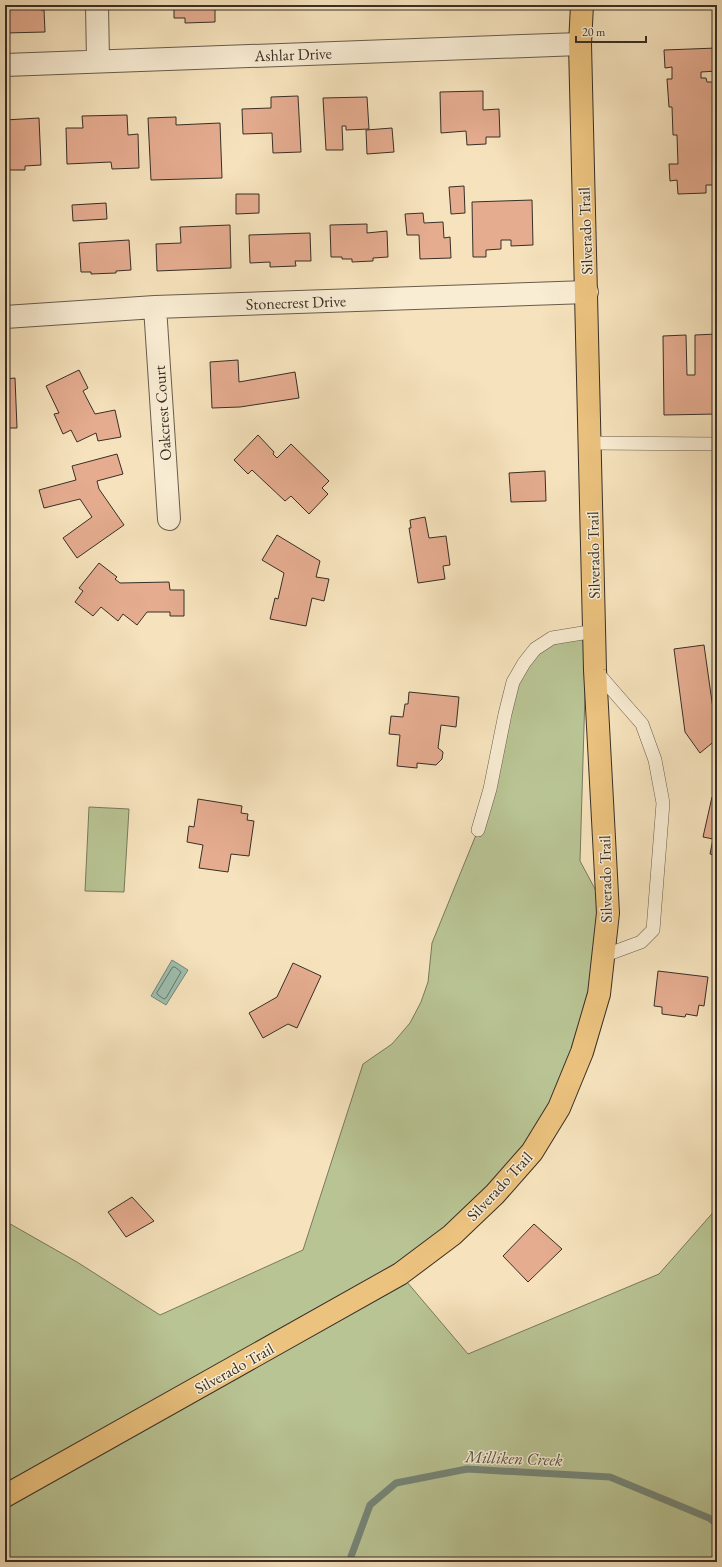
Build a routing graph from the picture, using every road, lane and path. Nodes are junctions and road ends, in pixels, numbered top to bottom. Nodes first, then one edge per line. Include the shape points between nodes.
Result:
1 (97, 5) edge
2 (582, 5) edge
3 (580, 44) junction
4 (98, 61) junction
5 (5, 65) edge
6 (587, 292) junction
7 (155, 307) junction
8 (5, 317) edge
9 (591, 443) junction
10 (717, 444) edge
11 (169, 519) dead end
12 (595, 631) junction
13 (596, 670) junction
14 (478, 830) dead end
15 (603, 956) junction
16 (5, 1496) edge

1 - 4 street
2 - 3 main road, Silverado Trail
3 - 4 street, Ashlar Drive
3 - 6 main road, Silverado Trail
4 - 5 street, Ashlar Drive
6 - 7 street, Stonecrest Drive
6 - 9 main road, Silverado Trail
7 - 8 street, Stonecrest Drive
7 - 11 street, Oakcrest Court
9 - 10 lane
9 - 12 main road, Silverado Trail
12 - 13 main road, Silverado Trail
12 - 14 lane via 552,638 536,649 524,663 513,682 490,789
13 - 15 main road, Silverado Trail via 608,913
13 - 15 lane via 642,724 655,760 663,803 653,930 641,942
15 - 16 main road, Silverado Trail via 599,994 582,1052 559,1108 532,1152 495,1194 452,1235 400,1274

